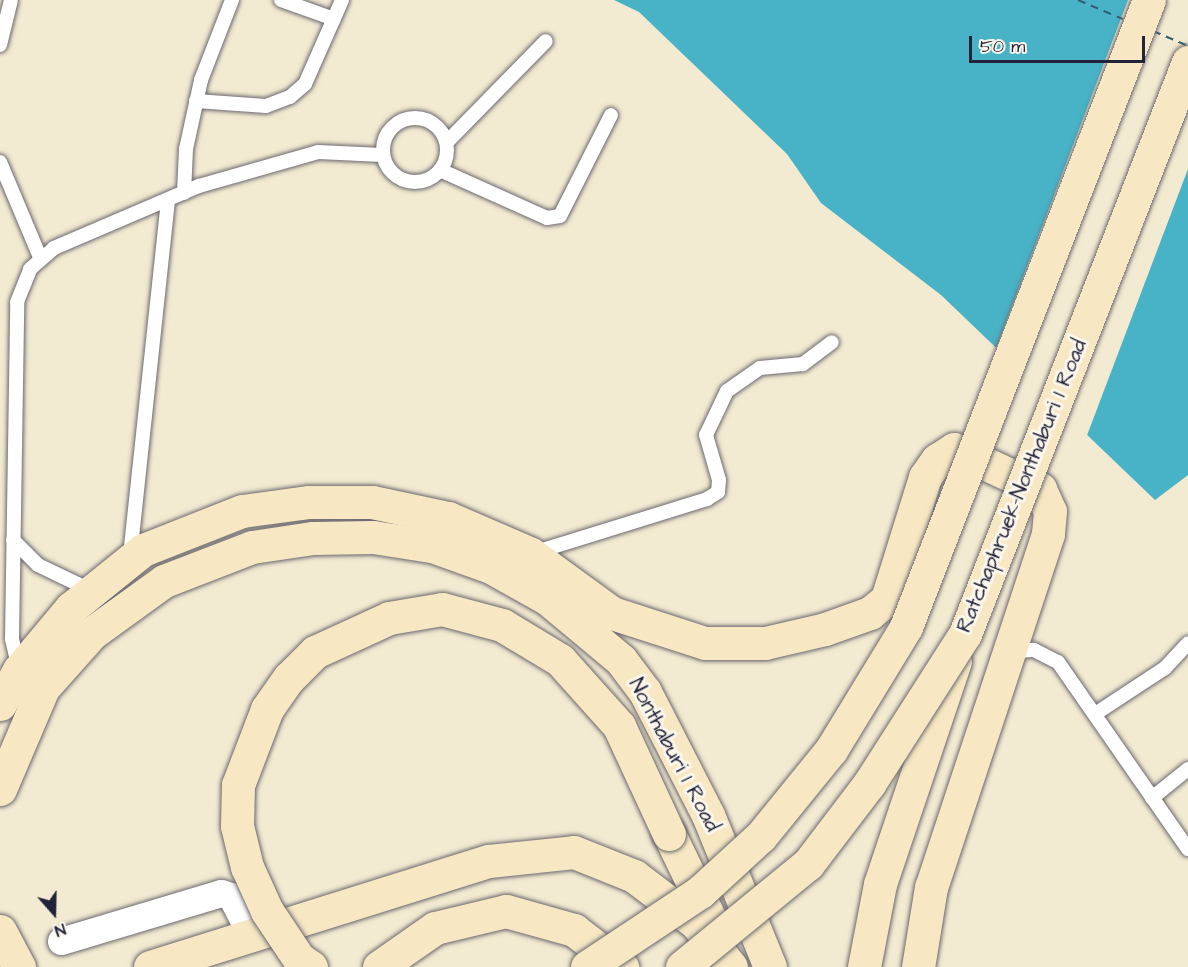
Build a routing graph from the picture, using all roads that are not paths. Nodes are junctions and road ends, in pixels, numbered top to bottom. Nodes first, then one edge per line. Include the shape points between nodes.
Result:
1 (11, 0) edge
2 (232, 0) edge
3 (281, 0) edge
4 (342, 0) edge
5 (1149, 0) edge
6 (334, 19) junction
7 (546, 41) dead end
8 (0, 45) edge
9 (1188, 62) edge
10 (196, 101) junction
11 (611, 115) dead end
12 (447, 142) junction
13 (382, 155) junction
14 (0, 162) edge
15 (440, 170) junction
16 (184, 193) junction
17 (168, 203) junction
18 (40, 257) junction
19 (832, 342) dead end
20 (14, 540) junction
21 (531, 554) junction
22 (129, 561) junction
23 (92, 591) junction
24 (964, 634) junction
25 (1188, 643) edge
26 (1005, 652) junction
27 (19, 670) junction
28 (0, 704) edge
29 (1095, 714) junction
30 (1188, 769) edge
31 (0, 789) edge
32 (1152, 798) junction
33 (1187, 846) edge
34 (0, 931) edge
35 (252, 937) junction
36 (62, 941) dead end
37 (19, 967) edge
38 (150, 967) edge
39 (311, 967) edge
40 (379, 967) edge
41 (587, 967) edge
42 (622, 967) edge
43 (682, 967) edge
44 (732, 967) edge
45 (770, 967) edge
46 (864, 967) edge
47 (918, 967) edge

1 - 8 lane
2 - 10 lane
3 - 6 lane
4 - 6 lane
5 - 41 main road, bridge via 906,627 831,750 761,836 700,892
6 - 10 lane via 306,84 290,97 266,106
7 - 12 lane
9 - 24 main road, Ratchaphruek-Nonthaburi 1 Road, bridge
10 - 16 lane
11 - 15 lane via 560,216 548,218
12 - 13 lane via 434,123 412,117 390,128
12 - 15 lane
13 - 15 lane via 403,180 421,182
13 - 16 lane via 318,152
14 - 18 lane
16 - 17 lane
17 - 18 lane
17 - 22 lane
18 - 20 lane via 17,302
19 - 21 lane via 803,364 747,372 727,391 706,435 720,480 718,492 707,499
20 - 23 lane via 38,565
20 - 27 lane via 12,639
21 - 22 main road via 448,518 372,502 309,502 242,511 144,550
21 - 26 main road via 612,613 705,643 765,643 825,629 870,613 886,599 926,477 937,460 954,449 1040,489 1050,511 1048,534
22 - 23 main road
23 - 27 main road
24 - 43 main road, Ratchaphruek-Nonthaburi 1 Road, bridge via 869,784 808,864
24 - 46 main road, bridge via 880,884
25 - 29 lane via 1165,668
26 - 29 lane via 1035,651 1058,662
26 - 47 main road via 932,887
27 - 28 main road
29 - 32 lane
30 - 32 lane
31 - 45 main road, Nonthaburi 1 Road via 43,688 92,633 164,581 252,547 313,538 373,537 432,546 491,567 548,599 621,660 645,692 708,814
32 - 33 lane
34 - 37 main road
35 - 36 street via 231,896 221,894
35 - 38 main road
35 - 44 main road via 489,861 574,852 634,876 696,922
39 - 44 main road, bridge via 299,959 267,911 247,867 237,826 238,785 262,718 289,678 315,652 389,618 442,609 502,625 560,660 618,726
40 - 42 main road via 435,928 506,912 574,930

